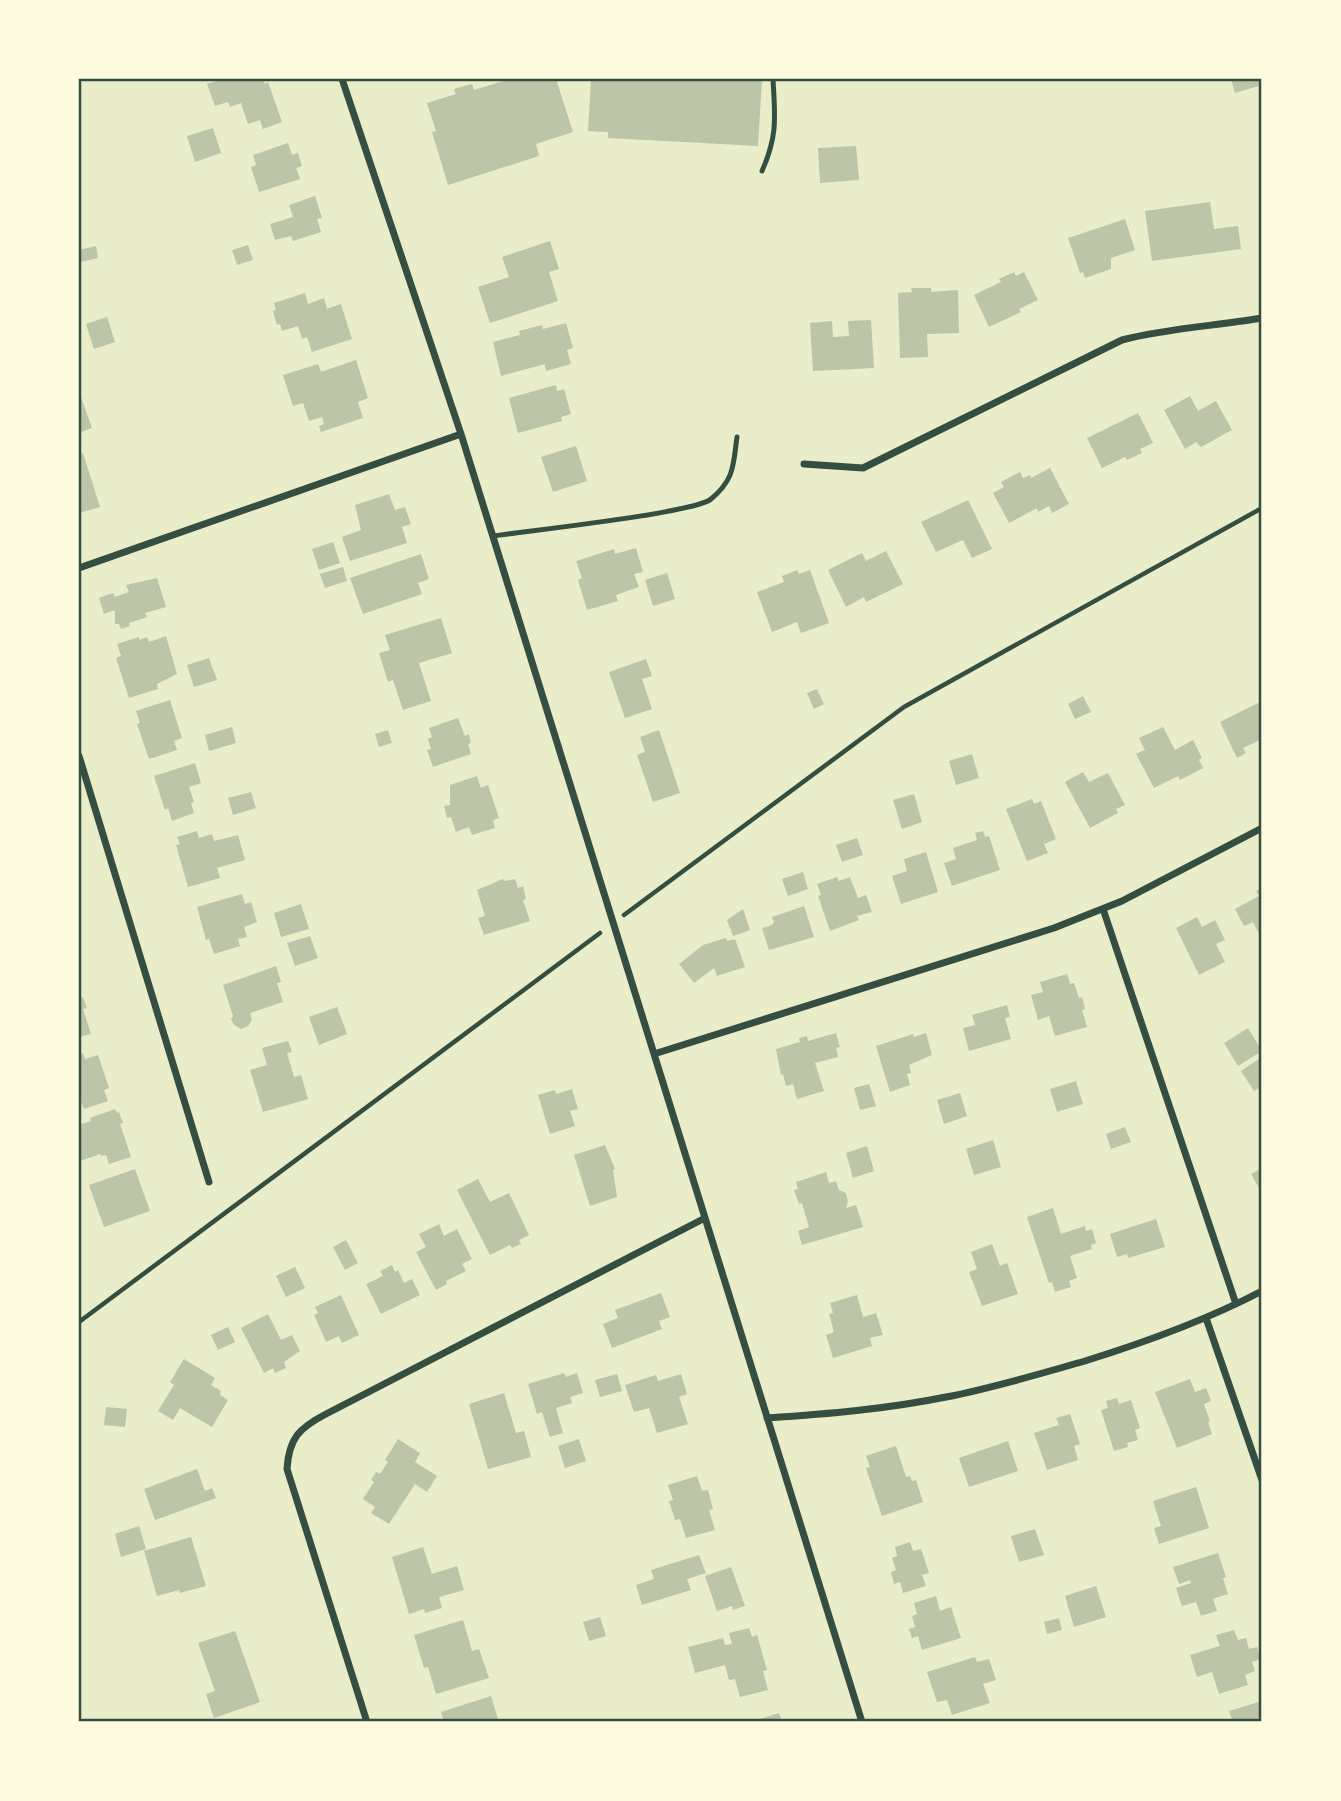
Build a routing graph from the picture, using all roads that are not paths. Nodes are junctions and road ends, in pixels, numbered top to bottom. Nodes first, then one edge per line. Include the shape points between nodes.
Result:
1 (342, 79) edge
2 (774, 79) edge
3 (762, 171) dead end
4 (1262, 318) edge
5 (461, 434) junction
6 (737, 437) dead end
7 (804, 464) dead end
8 (493, 536) junction
9 (79, 568) edge
10 (79, 756) edge
11 (1262, 828) edge
12 (1104, 909) junction
13 (654, 1054) junction
14 (209, 1182) dead end
15 (705, 1218) junction
16 (1262, 1291) edge
17 (1236, 1304) junction
18 (1206, 1318) junction
19 (767, 1418) junction
20 (1262, 1479) edge
21 (367, 1722) edge
22 (862, 1722) edge

1 - 5 street
2 - 3 lane via 774,141
4 - 7 street via 1156,331 1122,340 863,468
5 - 8 street
5 - 9 street
6 - 8 lane via 731,477 709,501
8 - 13 street
10 - 14 street
11 - 12 street
12 - 13 street
12 - 17 street
13 - 15 street
15 - 19 street
15 - 21 street via 319,1417 295,1437 287,1469
16 - 17 street
17 - 18 street
18 - 19 street via 1126,1348 947,1397 869,1410
18 - 20 street
19 - 22 street

